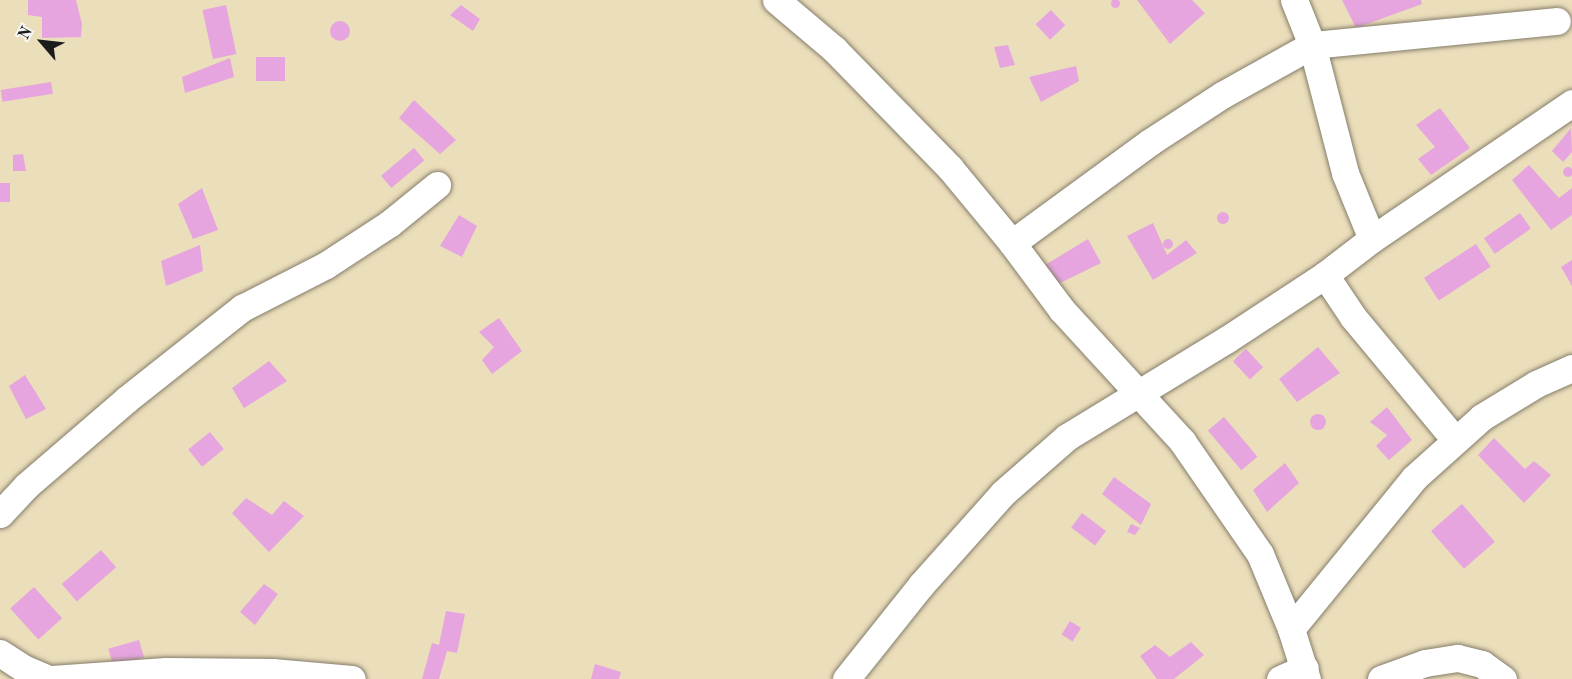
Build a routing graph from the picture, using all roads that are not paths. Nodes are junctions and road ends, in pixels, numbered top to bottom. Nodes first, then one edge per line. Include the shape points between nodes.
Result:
1 (776, 0) edge
2 (1294, 0) edge
3 (1541, 0) edge
4 (1564, 26) edge
5 (1312, 45) junction
6 (1572, 103) edge
7 (437, 185) dead end
8 (1372, 239) junction
9 (1012, 243) junction
10 (1325, 275) junction
11 (1572, 368) edge
12 (1138, 394) junction
13 (1455, 440) junction
14 (0, 514) edge
15 (1291, 629) junction
16 (0, 653) edge
17 (1306, 674) edge
18 (50, 679) edge
19 (351, 679) edge
20 (846, 679) edge
21 (1280, 679) edge
22 (1381, 679) edge
23 (1503, 679) edge

1 - 9 street via 834,49 950,168
2 - 5 street
3 - 4 street
4 - 5 street
5 - 8 street via 1345,173
5 - 9 street via 1204,107
6 - 8 street
7 - 14 street via 389,224 326,265 242,308 127,399 26,486
8 - 10 street
9 - 12 street via 1062,310
10 - 12 street
10 - 13 street via 1353,317
11 - 13 street via 1536,384 1482,417
12 - 15 street via 1182,441 1260,554
12 - 20 street via 1067,437 1003,493 921,585
13 - 15 street via 1414,478
15 - 17 street
16 - 18 street
17 - 21 street
18 - 19 street via 166,671 272,672
22 - 23 street via 1425,663 1458,658 1482,664

